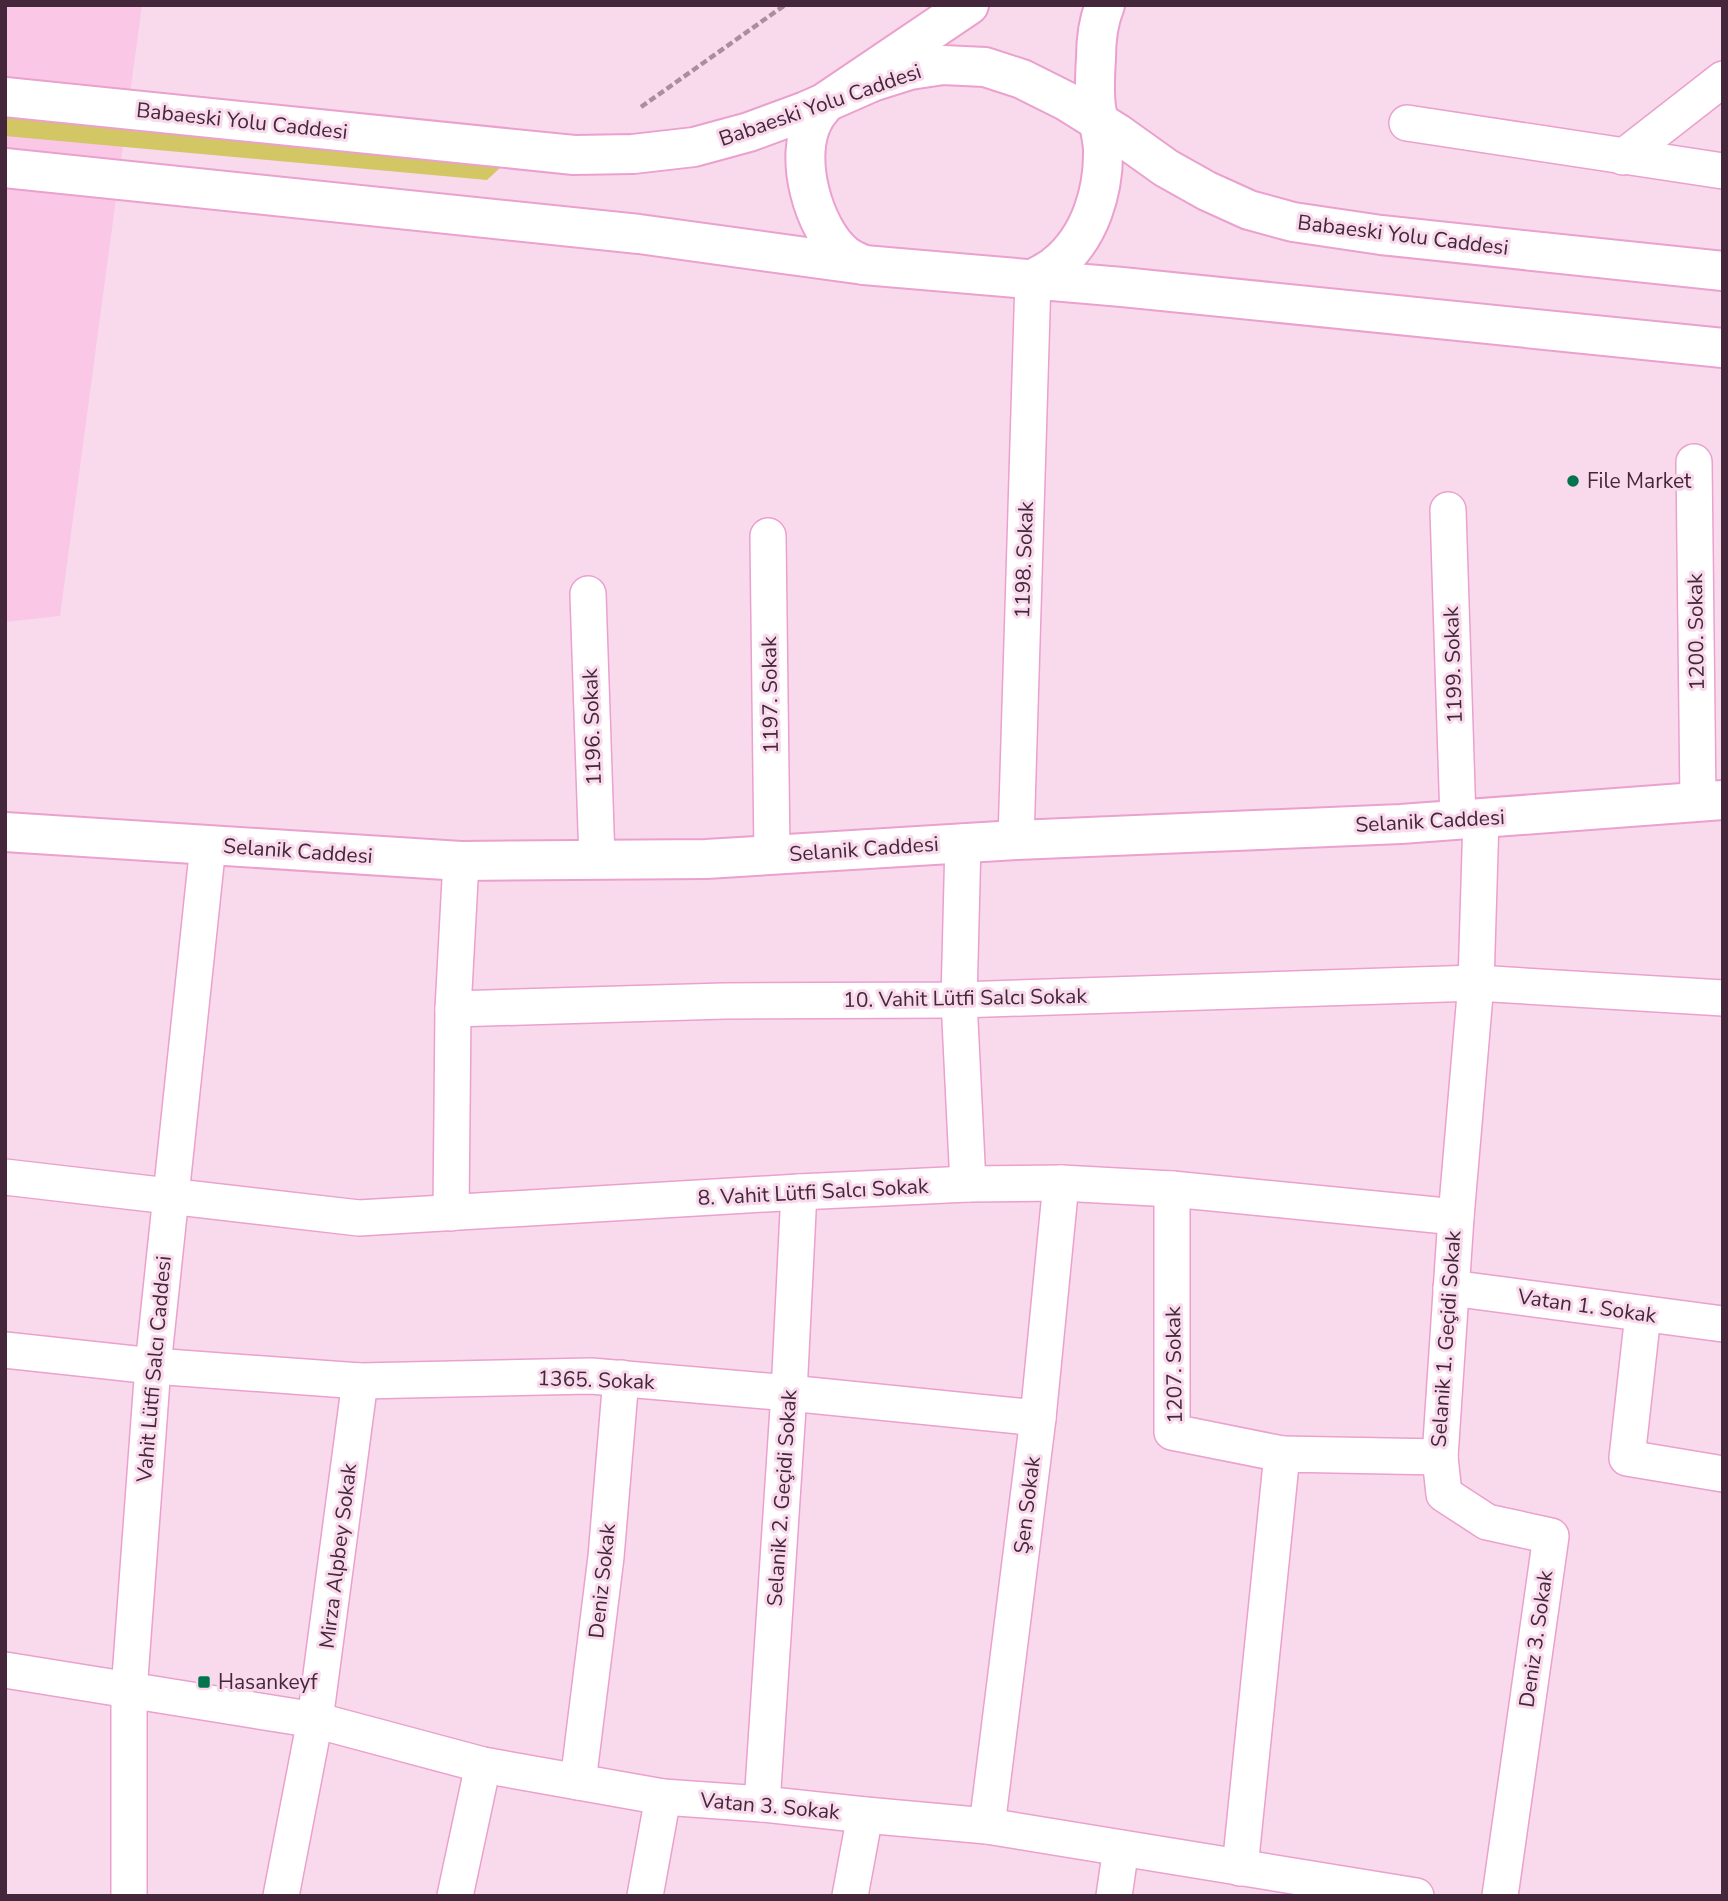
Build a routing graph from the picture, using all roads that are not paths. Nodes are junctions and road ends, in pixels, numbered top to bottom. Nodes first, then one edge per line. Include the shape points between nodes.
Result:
1 (969, 5) edge
2 (1105, 5) edge
3 (1723, 79) edge
4 (5, 97) edge
5 (827, 101) junction
6 (1098, 120) junction
7 (1407, 123) dead end
8 (1623, 157) junction
9 (5, 168) edge
10 (1723, 171) edge
11 (864, 265) junction
12 (1723, 271) edge
13 (1033, 279) junction
14 (1723, 348) edge
15 (1694, 462) dead end
16 (1448, 510) dead end
17 (768, 536) dead end
18 (588, 594) dead end
19 (1710, 801) edge
20 (1470, 820) junction
21 (5, 832) edge
22 (1016, 840) junction
23 (963, 842) junction
24 (208, 845) junction
25 (772, 854) junction
26 (597, 860) junction
27 (461, 861) junction
28 (1476, 983) junction
29 (1723, 998) edge
30 (959, 1000) junction
31 (453, 1009) junction
32 (5, 1177) edge
33 (1061, 1183) junction
34 (968, 1184) junction
35 (1172, 1189) junction
36 (799, 1192) junction
37 (170, 1196) junction
38 (451, 1213) junction
39 (1456, 1217) junction
40 (1451, 1288) junction
41 (1643, 1314) junction
42 (1723, 1324) edge
43 (5, 1350) edge
44 (153, 1366) junction
45 (621, 1378) junction
46 (360, 1381) junction
47 (789, 1393) junction
48 (1038, 1418) junction
49 (1282, 1454) junction
50 (1440, 1457) junction
51 (1723, 1474) edge
52 (5, 1670) edge
53 (129, 1690) junction
54 (315, 1720) junction
55 (483, 1765) junction
56 (578, 1782) junction
57 (663, 1797) junction
58 (762, 1804) junction
59 (865, 1815) junction
60 (987, 1826) junction
61 (1121, 1848) junction
62 (1240, 1868) junction
63 (1275, 1885) edge
64 (128, 1896) edge
65 (281, 1896) edge
66 (455, 1896) edge
67 (645, 1896) edge
68 (850, 1896) edge
69 (1114, 1896) edge
70 (1416, 1896) edge
71 (1500, 1896) edge

1 - 5 main road
2 - 6 main road via 1096,51
3 - 8 street
4 - 5 main road, Babaeski Yolu Caddesi via 574,155 694,147 749,132
5 - 6 main road, Babaeski Yolu Caddesi via 910,69 985,67 1022,79
5 - 11 main road via 813,120 806,143 811,198 831,240 846,256
6 - 12 main road, Babaeski Yolu Caddesi via 1207,191 1293,222
6 - 13 main road via 1103,179 1096,205 1071,250
7 - 8 street
8 - 10 street
9 - 11 main road via 639,234
11 - 13 main road
13 - 14 main road
13 - 22 street, 1198. Sokak
15 - 19 street, 1200. Sokak
16 - 20 street, 1199. Sokak
17 - 25 street, 1197. Sokak
18 - 26 street, 1196. Sokak
19 - 20 main road, Selanik Caddesi
20 - 22 main road, Selanik Caddesi
20 - 28 street, Selanik 1. Geçidi Sokak
21 - 24 main road, Selanik Caddesi
22 - 23 main road, Selanik Caddesi
23 - 25 main road, Selanik Caddesi
23 - 30 street
24 - 27 main road, Selanik Caddesi
24 - 37 street, Vahit Lütfi Salcı Caddesi
25 - 26 main road, Selanik Caddesi
26 - 27 main road, Selanik Caddesi
27 - 31 street
28 - 29 street, 10. Vahit Lütfi Salcı Sokak
28 - 30 street, 10. Vahit Lütfi Salcı Sokak
28 - 39 street, Selanik 1. Geçidi Sokak
30 - 31 street, 10. Vahit Lütfi Salcı Sokak
30 - 34 street
31 - 38 street
32 - 37 street, 8. Vahit Lütfi Salcı Sokak
33 - 34 street, 8. Vahit Lütfi Salcı Sokak
33 - 35 street, 8. Vahit Lütfi Salcı Sokak
33 - 48 street, Şen Sokak
34 - 36 street, 8. Vahit Lütfi Salcı Sokak
35 - 39 street, 8. Vahit Lütfi Salcı Sokak
35 - 49 street, 1207. Sokak via 1172,1432
36 - 38 street, 8. Vahit Lütfi Salcı Sokak
36 - 47 street, Selanik 2. Geçidi Sokak
37 - 38 street, 8. Vahit Lütfi Salcı Sokak via 359,1218
37 - 44 street, Vahit Lütfi Salcı Caddesi
39 - 40 street, Selanik 1. Geçidi Sokak
40 - 41 street, Vatan 1. Sokak
40 - 50 street, Selanik 1. Geçidi Sokak
41 - 42 street, Vatan 1. Sokak
41 - 51 street via 1627,1458
43 - 44 street, 1365. Sokak
44 - 46 street, 1365. Sokak
44 - 53 street, Vahit Lütfi Salcı Caddesi
45 - 46 street, 1365. Sokak
45 - 47 street, 1365. Sokak
45 - 56 street, Deniz Sokak via 606,1557
46 - 54 street, Mirza Alpbey Sokak
47 - 48 street, 1365. Sokak
47 - 58 street, Selanik 2. Geçidi Sokak
48 - 60 street, Şen Sokak
49 - 50 street, Selanik 1. Geçidi Sokak
49 - 62 street
50 - 71 street, Deniz 3. Sokak via 1444,1494 1487,1522 1551,1536
52 - 53 street, Vatan 3. Sokak
53 - 54 street, Vatan 3. Sokak
53 - 64 street, Vahit Lütfi Salcı Caddesi
54 - 55 street, Vatan 3. Sokak
54 - 65 street, Mirza Alpbey Sokak
55 - 56 street, Vatan 3. Sokak
55 - 66 street
56 - 57 street, Vatan 3. Sokak
57 - 58 street, Vatan 3. Sokak
57 - 67 street
58 - 59 street, Vatan 3. Sokak
59 - 60 street, Vatan 3. Sokak
59 - 68 street
60 - 61 street, Vatan 3. Sokak
61 - 62 street, Vatan 3. Sokak
61 - 69 street
62 - 63 street, Vatan 3. Sokak
63 - 70 street, Vatan 3. Sokak

